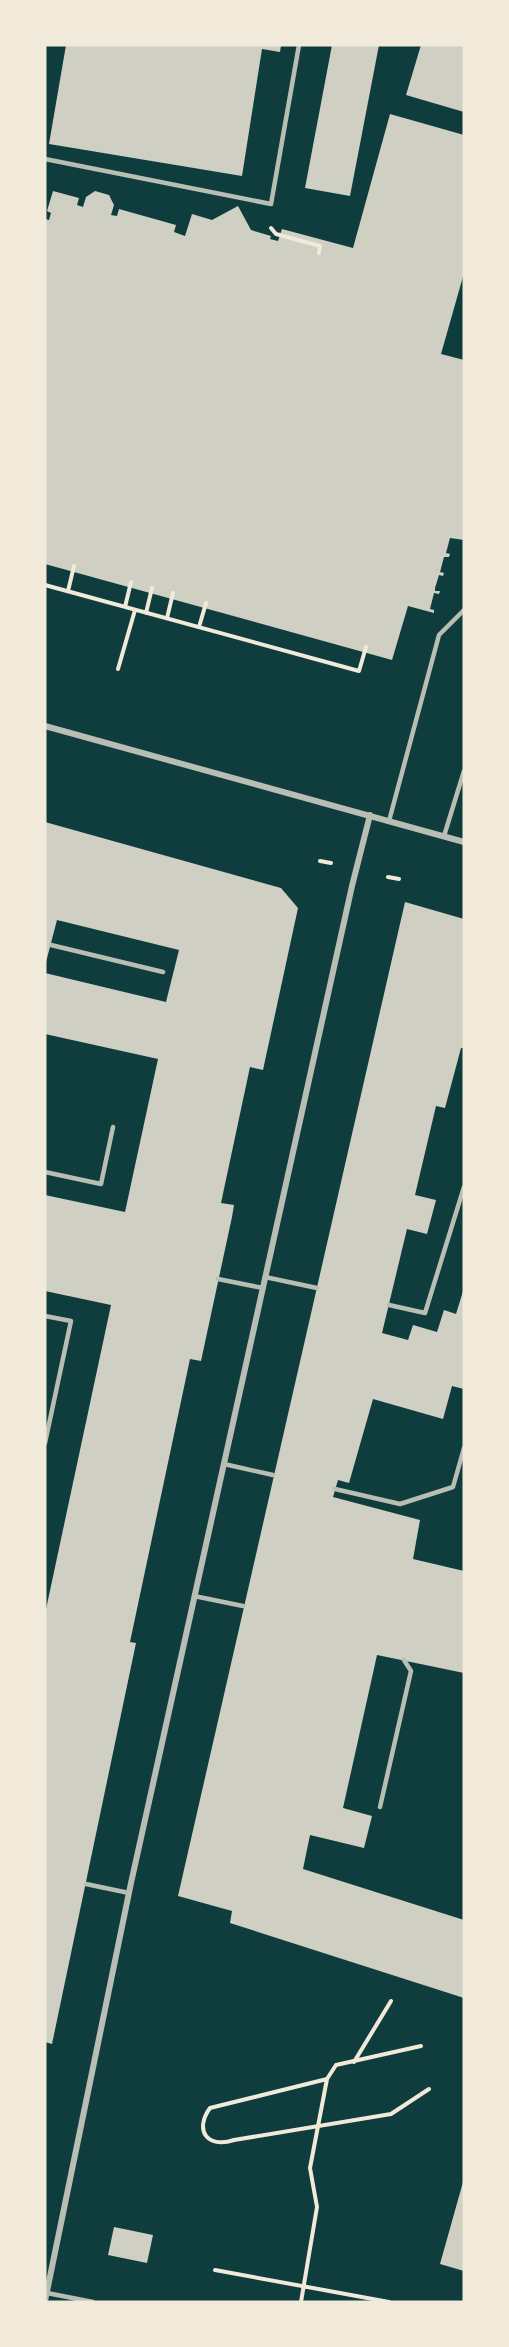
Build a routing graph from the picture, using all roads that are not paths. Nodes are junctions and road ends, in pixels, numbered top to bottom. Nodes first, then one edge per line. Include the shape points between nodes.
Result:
1 (299, 45) edge
2 (45, 159) edge
3 (464, 610) edge
4 (45, 726) edge
5 (464, 771) edge
6 (370, 815) junction
7 (389, 821) junction
8 (444, 836) junction
9 (464, 842) edge
10 (51, 945) dead end
11 (164, 972) dead end
12 (113, 1126) dead end
13 (45, 1172) edge
14 (464, 1187) edge
15 (265, 1276) junction
16 (218, 1279) dead end
17 (263, 1288) junction
18 (316, 1288) dead end
19 (389, 1305) dead end
20 (45, 1316) edge
21 (45, 1443) edge
22 (464, 1448) edge
23 (224, 1464) junction
24 (273, 1475) dead end
25 (335, 1489) dead end
26 (194, 1596) junction
27 (243, 1606) dead end
28 (404, 1660) dead end
29 (380, 1807) dead end
30 (86, 1884) dead end
31 (129, 1893) junction
32 (47, 2293) junction
33 (45, 2301) edge
34 (93, 2302) edge

1 - 2 lane via 272,204
3 - 7 lane via 439,635
4 - 6 street
5 - 8 lane
6 - 7 street
6 - 15 street
7 - 8 street
8 - 9 street
10 - 11 lane
12 - 13 lane via 101,1184
14 - 19 lane via 425,1312
15 - 17 street
15 - 18 lane
16 - 17 lane
17 - 23 street
20 - 21 lane via 71,1321
22 - 25 lane via 453,1487 442,1491 400,1504
23 - 24 lane
23 - 26 street
26 - 27 lane
26 - 31 street
28 - 29 lane via 411,1671
30 - 31 lane
31 - 32 street
32 - 33 street
32 - 34 lane

